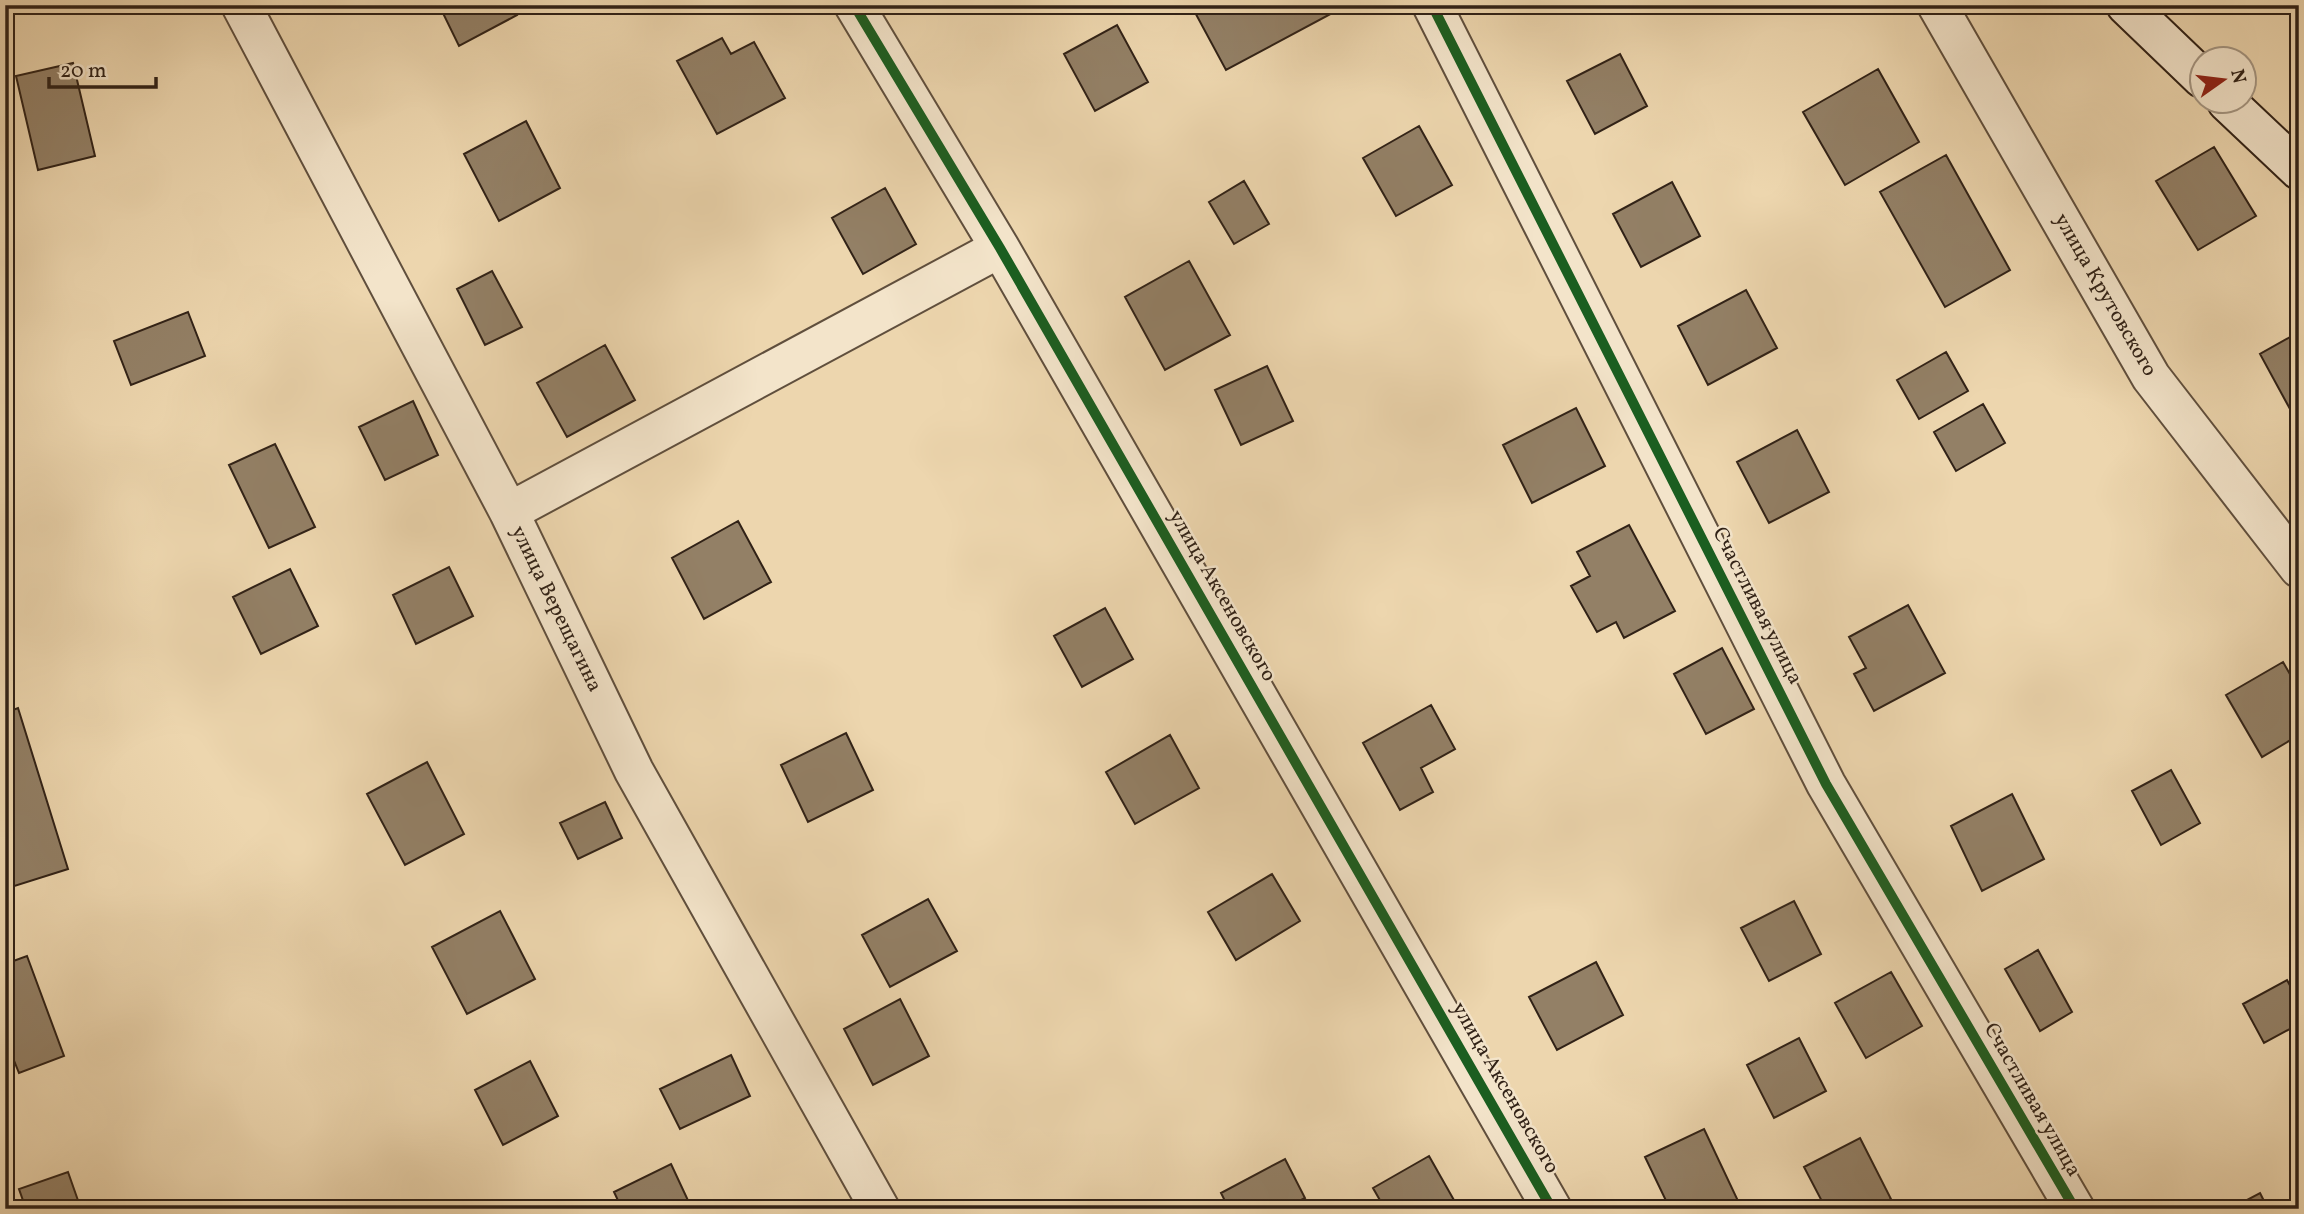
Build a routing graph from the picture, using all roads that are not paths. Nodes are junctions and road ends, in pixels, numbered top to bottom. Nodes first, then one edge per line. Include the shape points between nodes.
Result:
1 (241, 5) edge
2 (854, 5) edge
3 (1432, 5) edge
4 (1937, 5) edge
5 (2126, 5) edge
6 (2188, 64) edge
7 (2242, 116) edge
8 (2299, 170) edge
9 (1000, 248) junction
10 (509, 512) junction
11 (2299, 568) edge
12 (880, 1209) edge
13 (1552, 1209) edge
14 (2075, 1209) edge

1 - 10 street, улица Верещагина
2 - 9 street, улица Аксеновского
3 - 14 street, Счастливая улица via 1826,784
4 - 11 street, улица Крутовского via 2151,377
5 - 6 street
7 - 8 street
9 - 10 street
9 - 13 street, улица Аксеновского
10 - 12 street, улица Верещагина via 634,771

